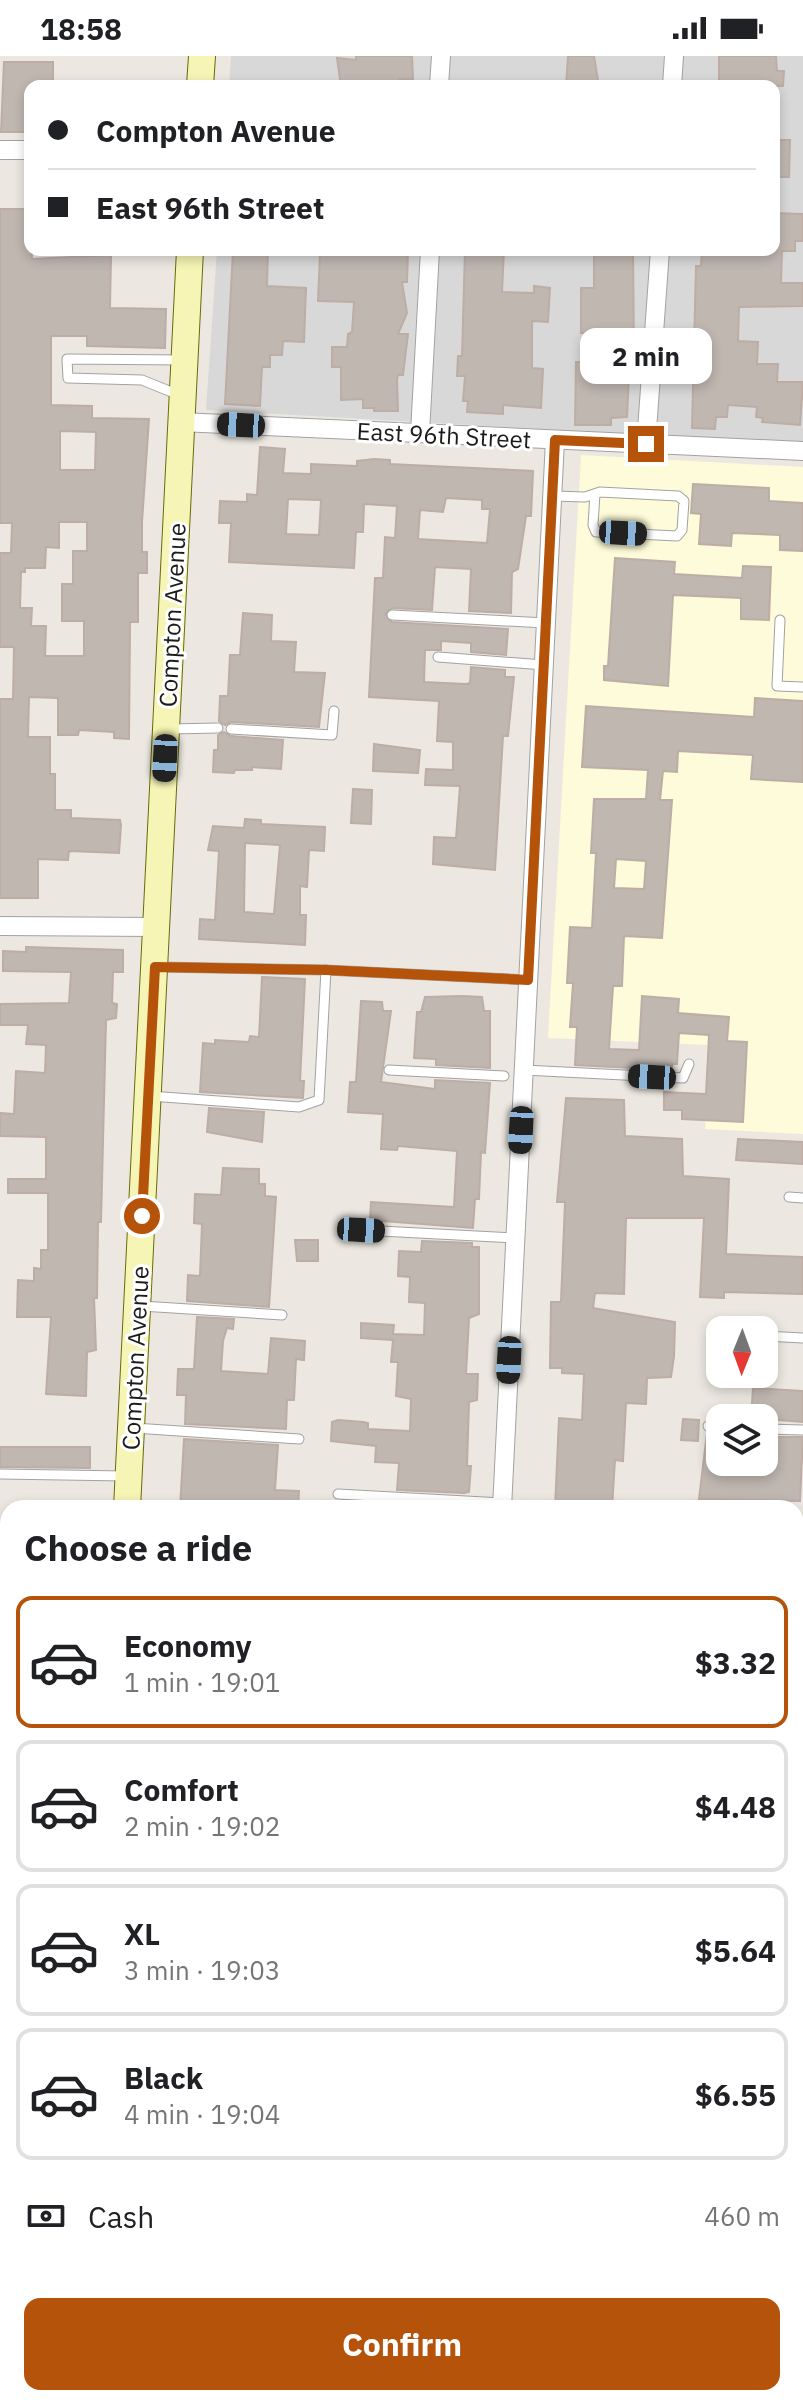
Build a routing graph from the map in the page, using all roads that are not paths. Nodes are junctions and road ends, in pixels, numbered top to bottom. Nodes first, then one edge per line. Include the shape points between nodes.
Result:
1 (202, 56) edge
2 (441, 56) edge
3 (674, 56) edge
4 (200, 80) edge
5 (439, 80) edge
6 (672, 80) edge
7 (0, 150) edge
8 (24, 150) edge
9 (190, 256) edge
10 (430, 256) edge
11 (660, 256) edge
12 (185, 360) junction
13 (182, 409) junction
14 (420, 433) junction
15 (555, 440) junction
16 (646, 444) junction
17 (803, 451) edge
18 (595, 494) junction
19 (553, 496) junction
20 (392, 615) dead end
21 (780, 620) dead end
22 (546, 623) junction
23 (438, 657) dead end
24 (544, 665) junction
25 (803, 687) edge
26 (334, 711) dead end
27 (218, 728) dead end
28 (166, 729) junction
29 (231, 729) dead end
30 (0, 926) edge
31 (156, 927) junction
32 (155, 967) junction
33 (326, 970) junction
34 (528, 980) junction
35 (689, 1064) dead end
36 (389, 1070) dead end
37 (524, 1073) junction
38 (504, 1076) joint
39 (148, 1095) junction
40 (789, 1197) dead end
41 (803, 1198) edge
42 (361, 1230) dead end
43 (515, 1238) junction
44 (137, 1306) junction
45 (282, 1315) dead end
46 (778, 1337) edge
47 (803, 1338) edge
48 (131, 1428) junction
49 (778, 1429) edge
50 (803, 1430) edge
51 (299, 1439) dead end
52 (0, 1474) edge
53 (129, 1477) junction
54 (338, 1494) dead end
55 (128, 1500) edge
56 (420, 1500) edge
57 (502, 1500) edge

1 - 4 main road
2 - 5 street
3 - 6 street
7 - 8 street
9 - 12 main road, Compton Avenue
10 - 14 street
11 - 16 street
12 - 13 main road, Compton Avenue
12 - 13 lane via 67,359 68,378 142,380
13 - 14 street, East 96th Street
13 - 28 main road, Compton Avenue
14 - 15 street, East 96th Street
15 - 16 street, East 96th Street
15 - 19 street
16 - 17 street, East 96th Street
18 - 18 lane via 678,496 684,501 682,530 677,536 596,532
18 - 19 lane
19 - 22 street
20 - 22 lane
21 - 25 lane via 777,686
22 - 24 street
23 - 24 lane
24 - 34 street
26 - 29 lane via 332,735
27 - 28 lane
28 - 31 main road, Compton Avenue
30 - 31 street
31 - 32 main road, Compton Avenue
32 - 33 lane
32 - 39 main road, Compton Avenue
33 - 34 lane
33 - 39 lane via 319,1100 299,1107
34 - 37 street
35 - 37 lane via 683,1078
36 - 38 lane
37 - 38 street
37 - 43 street
39 - 44 main road, Compton Avenue
40 - 41 lane
42 - 43 lane
43 - 57 street
44 - 45 lane
44 - 48 main road, Compton Avenue
46 - 47 lane
48 - 51 lane
48 - 53 main road, Compton Avenue
49 - 50 lane
52 - 53 lane
53 - 55 main road, Compton Avenue
54 - 56 lane

